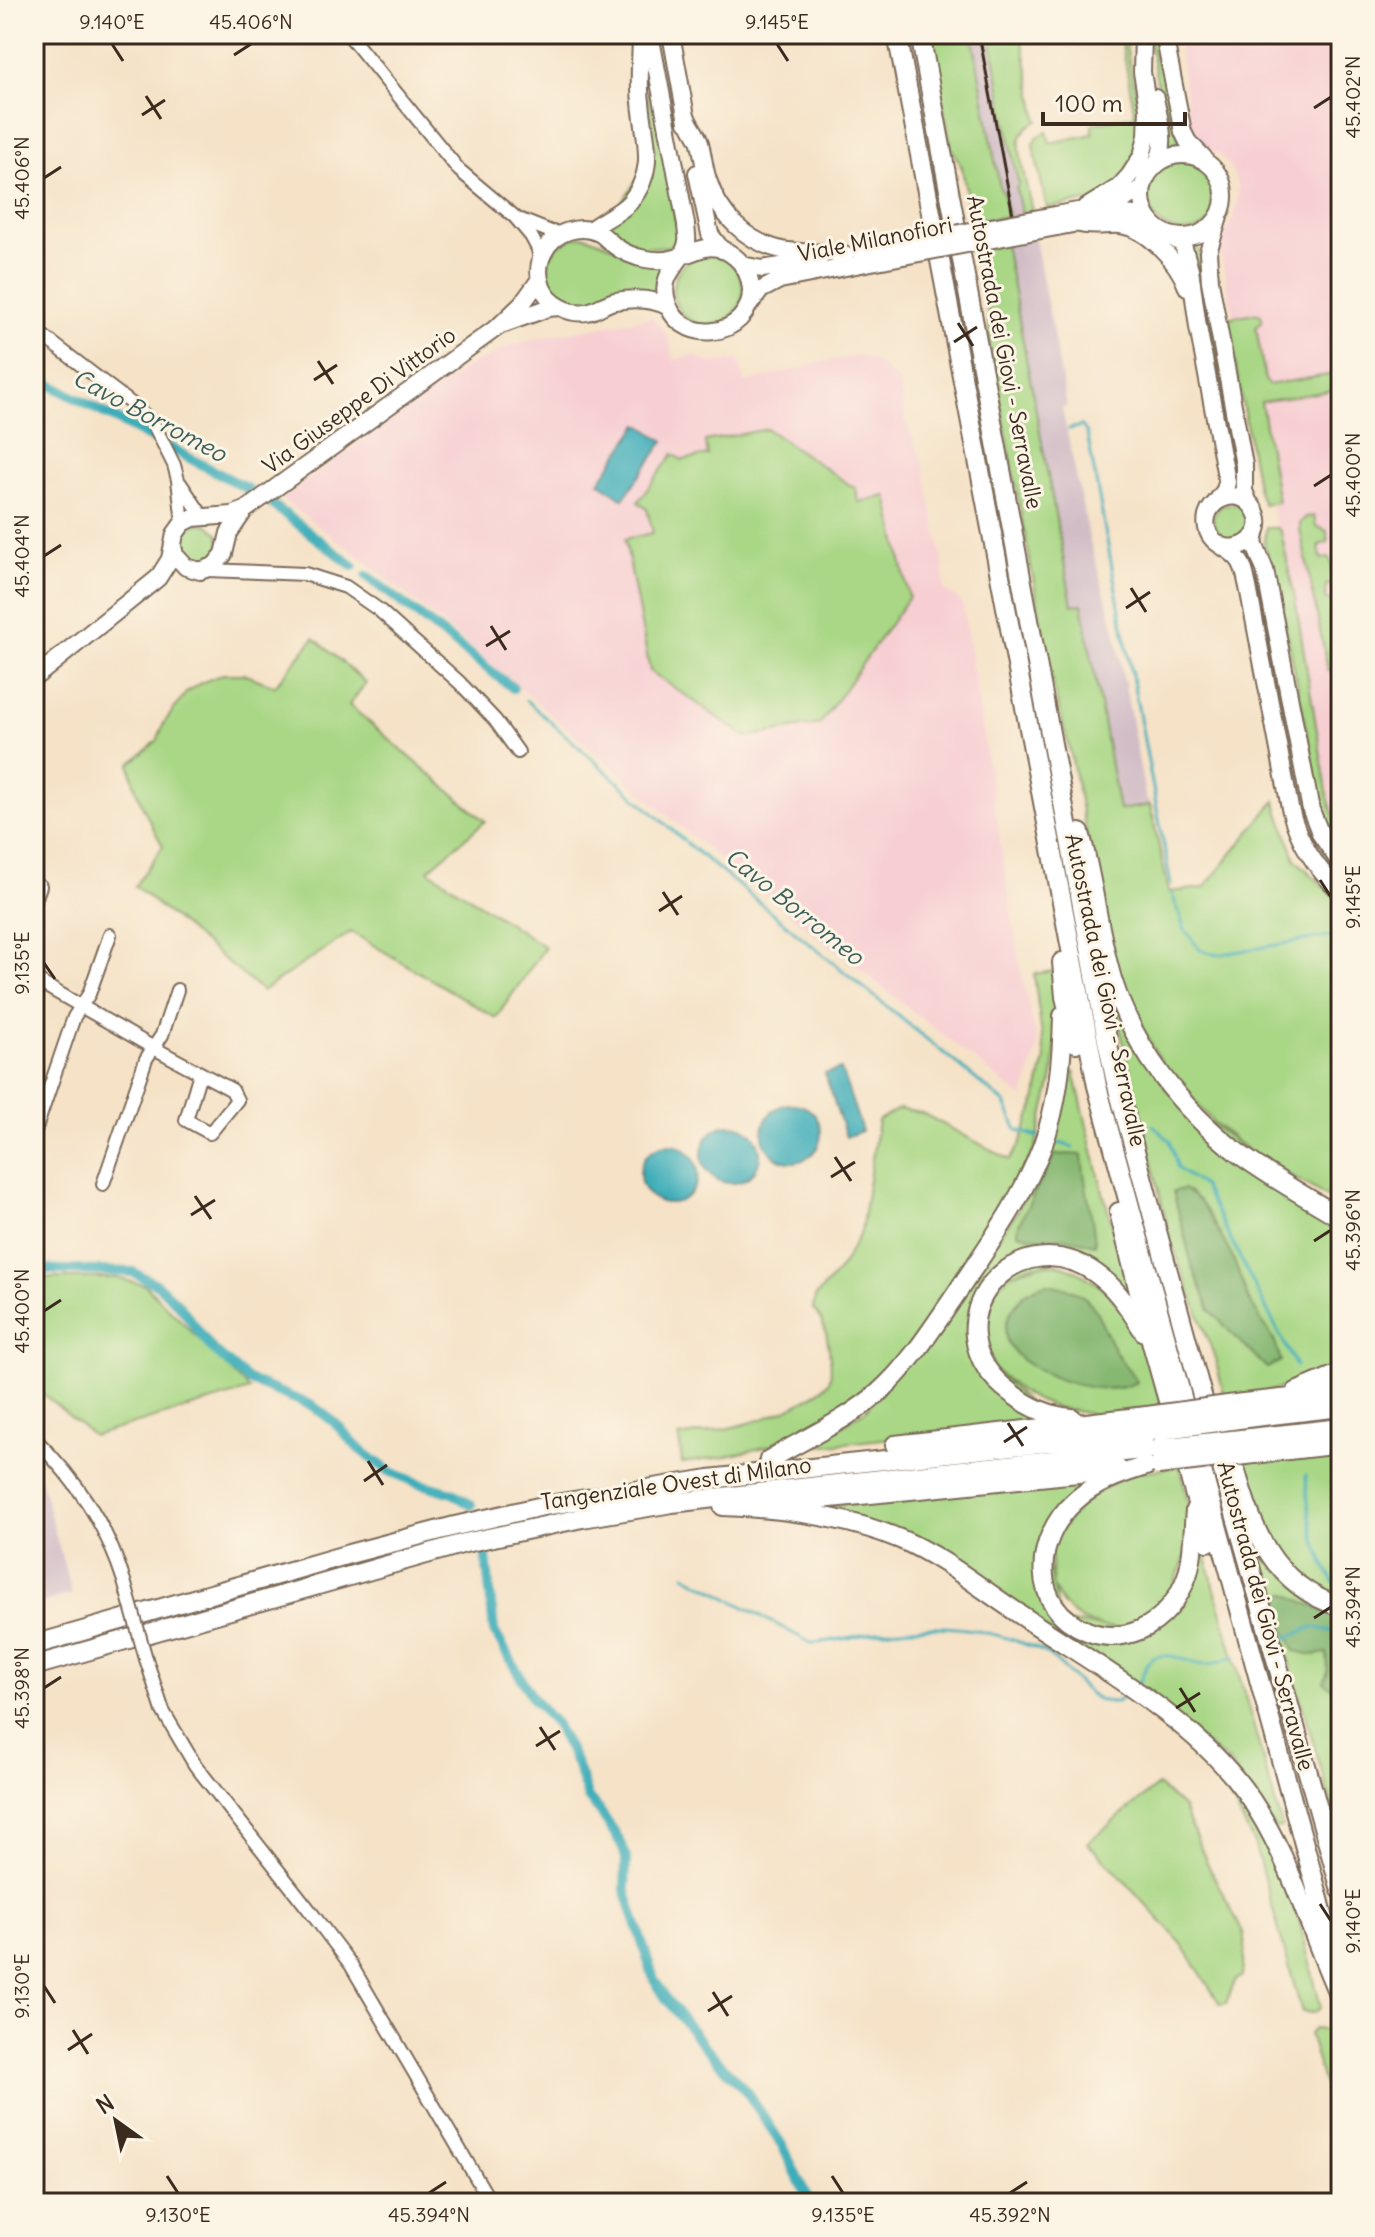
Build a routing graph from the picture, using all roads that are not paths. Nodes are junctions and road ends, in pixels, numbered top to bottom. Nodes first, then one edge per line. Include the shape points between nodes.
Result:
1 (348, 34) edge
2 (641, 34) edge
3 (650, 34) edge
4 (671, 34) edge
5 (897, 34) edge
6 (920, 34) edge
7 (1164, 34) edge
8 (1143, 35) edge
9 (686, 115) junction
10 (1211, 164) junction
11 (1146, 179) junction
12 (1079, 216) junction
13 (515, 217) junction
14 (1219, 217) junction
15 (590, 230) junction
16 (1163, 231) junction
17 (564, 233) junction
18 (722, 250) junction
19 (681, 257) junction
20 (855, 257) junction
21 (540, 260) junction
22 (742, 265) junction
23 (540, 279) junction
24 (748, 306) junction
25 (560, 307) junction
26 (669, 307) junction
27 (1195, 307) junction
28 (499, 326) junction
29 (34, 329) edge
30 (178, 480) junction
31 (1216, 502) junction
32 (1249, 503) junction
33 (245, 510) junction
34 (205, 518) junction
35 (183, 523) junction
36 (1256, 534) junction
37 (226, 545) junction
38 (173, 546) junction
39 (1221, 546) junction
40 (199, 570) junction
41 (237, 571) junction
42 (158, 578) junction
43 (34, 678) edge
44 (1051, 728) junction
45 (518, 752) dead end
46 (1051, 850) junction
47 (1341, 864) edge
48 (40, 886) dead end
49 (1341, 892) edge
50 (34, 903) edge
51 (110, 935) dead end
52 (34, 979) edge
53 (177, 990) dead end
54 (1065, 997) junction
55 (81, 1006) junction
56 (152, 1047) junction
57 (200, 1073) junction
58 (35, 1131) edge
59 (103, 1184) dead end
60 (1341, 1218) edge
61 (1174, 1292) junction
62 (1152, 1344) junction
63 (1341, 1373) edge
64 (1341, 1393) edge
65 (1278, 1399) junction
66 (1341, 1407) edge
67 (1244, 1410) junction
68 (1101, 1421) junction
69 (1149, 1423) junction
70 (1341, 1428) edge
71 (34, 1438) edge
72 (1252, 1446) junction
73 (1341, 1447) edge
74 (769, 1460) junction
75 (1154, 1460) junction
76 (683, 1483) junction
77 (1196, 1499) junction
78 (672, 1503) junction
79 (746, 1507) junction
80 (1341, 1607) edge
81 (34, 1645) edge
82 (34, 1666) edge
83 (1341, 1890) edge
84 (1319, 1899) junction
85 (1341, 1987) edge
86 (1341, 2000) edge
87 (491, 2203) edge

1 - 13 street via 459,170
2 - 15 main road via 640,101 647,166 628,204
3 - 19 main road via 686,224
4 - 9 main road
5 - 46 highway, Autostrada dei Giovi - Serravalle
6 - 44 highway, Autostrada dei Giovi - Serravalle
7 - 10 main road via 1183,132
8 - 11 main road via 1162,136 1160,157
8 - 12 main road via 1148,108 1142,156 1119,187
9 - 18 main road via 706,220
9 - 20 main road via 699,140 710,187 736,226 772,247
10 - 11 main road via 1178,154 1161,161
10 - 14 main road via 1224,188
11 - 12 main road, Viale Milanofiori via 1118,204
11 - 16 main road via 1143,206
12 - 16 main road, Viale Milanofiori via 1141,216
12 - 20 main road, Viale Milanofiori, bridge
12 - 27 main road via 1092,226 1131,227 1149,239 1171,258
13 - 17 street
13 - 21 street via 531,236
14 - 16 main road via 1195,236
14 - 32 main road via 1208,252 1210,281
15 - 17 main road
15 - 19 main road via 648,260
16 - 27 main road via 1183,245
17 - 21 main road via 549,243
18 - 19 main road via 699,248
18 - 22 main road
19 - 26 main road via 668,276
20 - 22 main road, Viale Milanofiori via 762,269
20 - 24 main road, Viale Milanofiori via 780,280 761,290
21 - 23 main road
22 - 24 main road via 750,283
23 - 25 main road
23 - 28 main road, Via Giuseppe Di Vittorio
24 - 26 main road via 731,326 710,333 688,328
25 - 26 main road, Via Giuseppe Di Vittorio via 580,312 638,299
25 - 28 main road, Via Giuseppe Di Vittorio
27 - 31 main road via 1227,482
28 - 33 main road, Via Giuseppe Di Vittorio
29 - 30 street via 157,428
30 - 34 street
30 - 35 street
31 - 32 main road via 1233,497
31 - 39 main road via 1206,524
32 - 36 main road via 1258,517
33 - 34 main road
33 - 37 main road
34 - 35 main road
34 - 37 main road via 219,525
35 - 38 main road
36 - 39 main road via 1241,547
36 - 47 main road via 1313,816
37 - 40 main road via 220,561
37 - 41 street
38 - 40 main road via 179,561
38 - 42 main road
39 - 49 main road via 1241,562 1247,584 1296,830 1315,863
40 - 41 street
40 - 42 main road
41 - 45 street via 305,574 346,587 450,673
42 - 43 main road
44 - 60 highway via 1087,857 1113,982 1140,1042 1186,1106 1221,1140
44 - 61 highway, Autostrada dei Giovi - Serravalle via 1115,1078
46 - 54 highway
46 - 84 highway, Autostrada dei Giovi - Serravalle via 1097,1086
48 - 50 street
51 - 55 street
52 - 55 street
53 - 56 street via 162,1035
54 - 62 highway
54 - 74 highway via 1052,1115 1028,1177 995,1235 922,1344 878,1392 852,1413
55 - 56 street
55 - 58 street
56 - 57 street
56 - 59 street
57 - 57 street via 232,1090 237,1100 210,1133 186,1120
61 - 80 highway via 1261,1541 1291,1579
61 - 83 highway, Autostrada dei Giovi - Serravalle
62 - 68 highway via 1119,1295 1069,1261 1024,1260 986,1288 975,1336 991,1374 1042,1412
62 - 77 highway
63 - 65 highway
64 - 65 highway
65 - 67 highway
66 - 67 highway, Tangenziale Ovest di Milano
67 - 69 highway, Tangenziale Ovest di Milano, bridge
68 - 69 highway
68 - 74 highway
69 - 76 highway, Tangenziale Ovest di Milano
70 - 72 highway, Tangenziale Ovest di Milano
71 - 87 street, bridge via 69,1475 105,1531 163,1711 195,1765 351,1965
72 - 73 highway
72 - 75 highway, Tangenziale Ovest di Milano, bridge
74 - 76 highway
75 - 77 highway via 1091,1488 1053,1530 1043,1576 1049,1596 1070,1622 1111,1636 1133,1633 1157,1620 1175,1600 1188,1573
75 - 78 highway, Tangenziale Ovest di Milano
75 - 79 highway
76 - 81 highway, Tangenziale Ovest di Milano via 455,1526
77 - 84 highway via 1289,1826
78 - 79 highway
78 - 82 highway, Tangenziale Ovest di Milano via 465,1543
79 - 86 highway via 816,1515 900,1539 945,1562 1179,1723 1222,1763 1263,1820
84 - 85 highway, Autostrada dei Giovi - Serravalle

